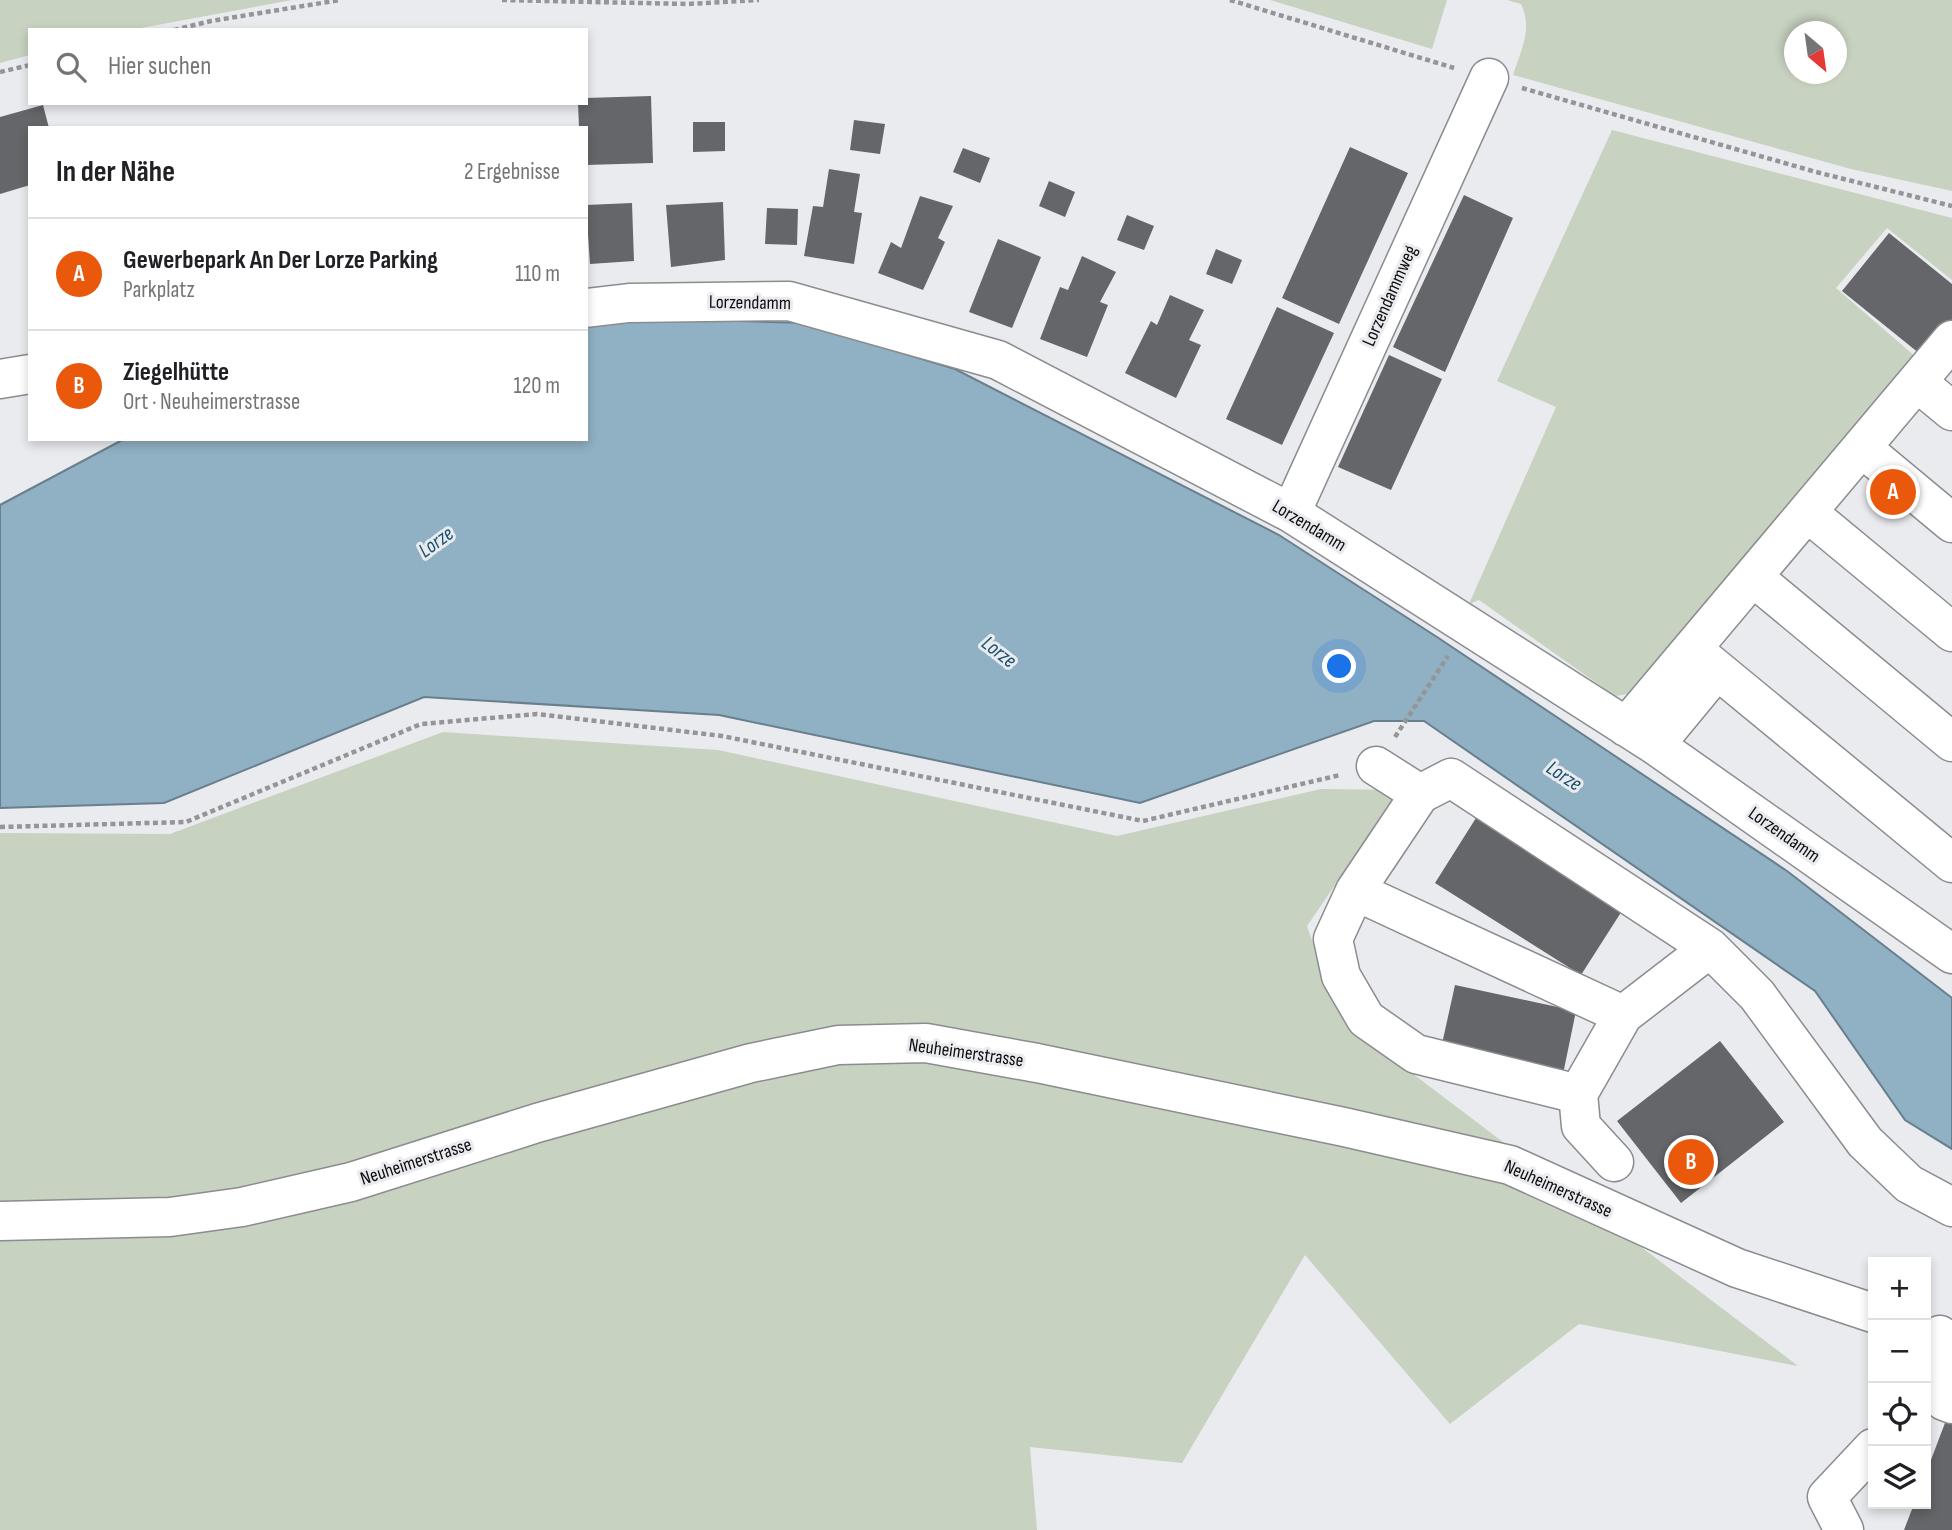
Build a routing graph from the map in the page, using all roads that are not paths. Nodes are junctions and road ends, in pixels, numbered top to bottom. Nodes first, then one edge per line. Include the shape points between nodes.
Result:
1 (1489, 78) road end
2 (588, 308) edge
3 (1952, 340) edge
4 (28, 374) edge
5 (0, 379) edge
6 (1917, 382) junction
7 (1952, 411) edge
8 (1862, 448) junction
9 (1807, 512) junction
10 (1292, 513) junction
11 (1952, 523) edge
12 (1753, 577) junction
13 (1952, 632) edge
14 (1704, 660) junction
15 (1641, 736) junction
16 (1952, 742) edge
17 (1376, 766) road end
18 (1420, 794) junction
19 (1952, 863) edge
20 (1355, 891) junction
21 (1710, 948) junction
22 (1952, 954) edge
23 (1623, 1015) junction
24 (1578, 1094) junction
25 (1614, 1162) dead end
26 (1952, 1207) edge
27 (0, 1221) edge
28 (1868, 1311) edge
29 (1942, 1342) edge
30 (1931, 1367) edge
31 (1952, 1404) edge
32 (1868, 1453) edge
33 (1844, 1530) edge

1 - 10 street, Lorzendammweg
2 - 10 street, Lorzendamm via 789,301 998,360
3 - 6 street
4 - 5 street
6 - 7 street
6 - 8 street
8 - 9 street
8 - 11 street
9 - 12 street
9 - 13 street
10 - 15 street, Lorzendamm
12 - 14 street
12 - 16 street
14 - 15 street
14 - 19 street
15 - 22 street, Lorzendamm
17 - 18 street
18 - 20 street
18 - 21 street via 1451,778
20 - 23 street
20 - 24 street via 1333,939 1342,976 1366,1019 1416,1054
21 - 23 street
21 - 26 street via 1757,995 1865,1142 1909,1184
23 - 24 street
24 - 25 street via 1581,1126
27 - 28 street, Neuheimerstrasse via 170,1217 242,1207 351,1182 537,1123 751,1063 838,1045 926,1043 1184,1093 1510,1165 1737,1268
29 - 30 street
29 - 31 street via 1944,1401
32 - 33 street via 1827,1497

